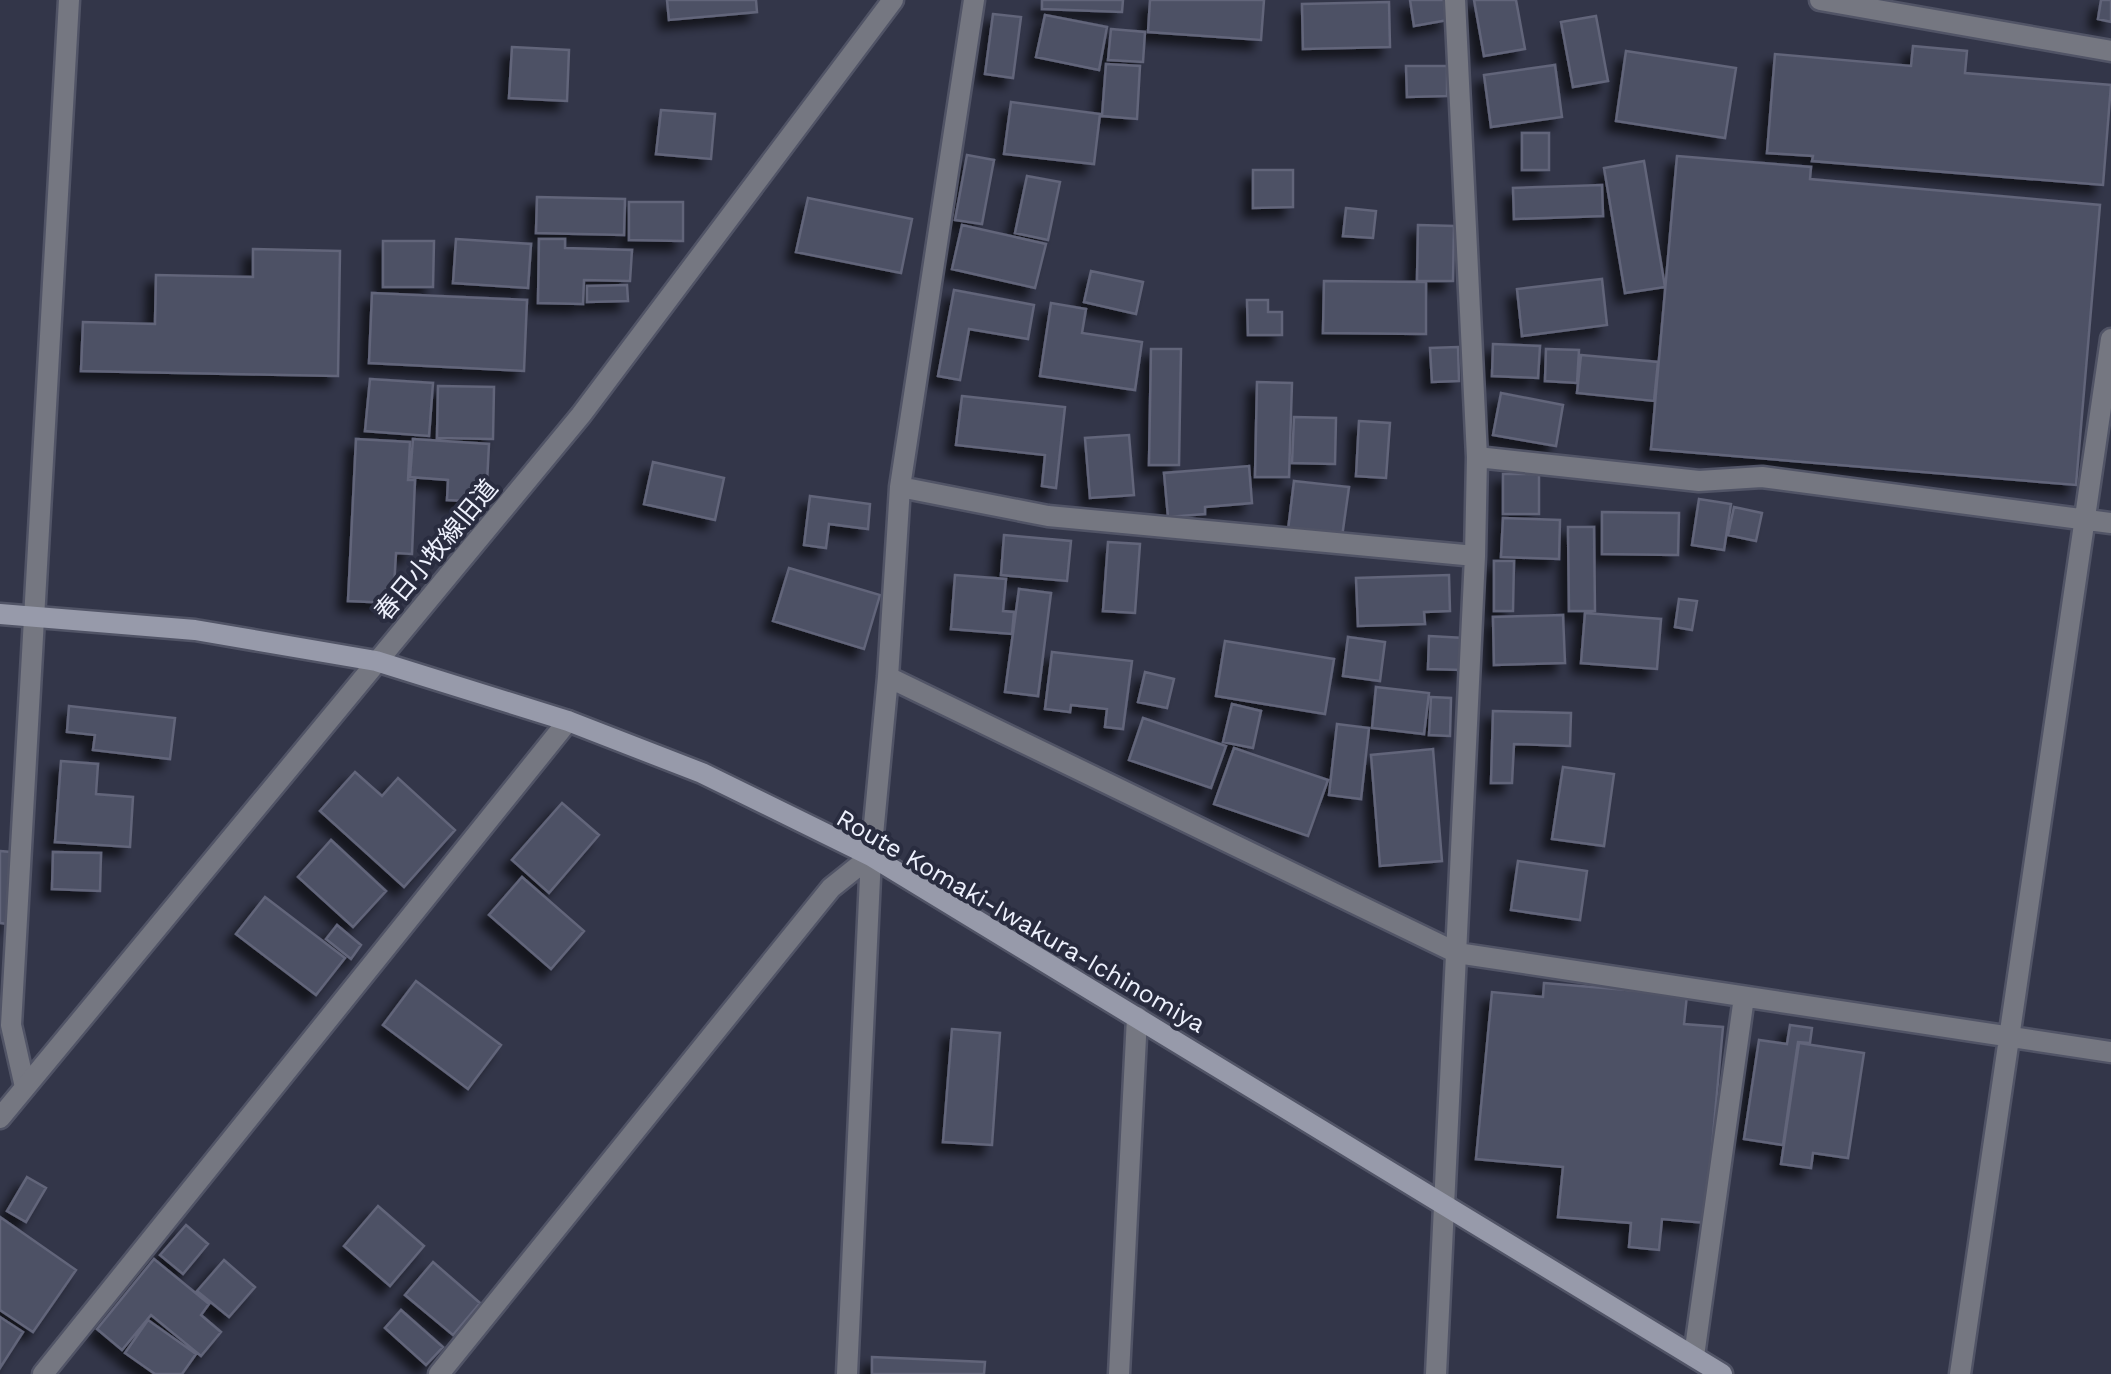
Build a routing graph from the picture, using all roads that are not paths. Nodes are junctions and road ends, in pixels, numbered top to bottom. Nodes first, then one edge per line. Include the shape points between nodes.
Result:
1 (68, 0) edge
2 (892, 0) edge
3 (974, 0) edge
4 (1455, 0) edge
5 (1820, 0) edge
6 (2111, 50) edge
7 (2111, 339) edge
8 (1477, 457) junction
9 (900, 486) junction
10 (2083, 519) junction
11 (2111, 524) edge
12 (1475, 556) junction
13 (0, 614) edge
14 (34, 616) junction
15 (376, 661) junction
16 (888, 677) junction
17 (568, 721) junction
18 (870, 856) junction
19 (1457, 953) junction
20 (1744, 997) junction
21 (1137, 1017) junction
22 (2011, 1036) junction
23 (2111, 1052) edge
24 (25, 1088) junction
25 (0, 1118) edge
26 (1446, 1204) junction
27 (1694, 1356) junction
28 (43, 1374) edge
29 (439, 1374) edge
30 (846, 1374) edge
31 (1119, 1374) edge
32 (1436, 1374) edge
33 (1722, 1374) edge
34 (1960, 1374) edge

1 - 14 street
2 - 15 street, 春日小牧線旧道 via 581,415
3 - 9 street
4 - 8 street
5 - 6 street
7 - 10 street
8 - 10 street via 1699,481 1762,477
8 - 12 street
9 - 12 street via 1048,516
9 - 16 street
10 - 11 street
10 - 22 street
12 - 19 street
13 - 14 main road, Route Komaki-Iwakura-Ichinomiya
14 - 15 main road, Route Komaki-Iwakura-Ichinomiya via 194,630
14 - 24 street via 11,1025
15 - 17 main road, Route Komaki-Iwakura-Ichinomiya
15 - 24 street, 春日小牧線旧道
16 - 18 street
16 - 19 street
17 - 18 main road, Route Komaki-Iwakura-Ichinomiya via 702,772
17 - 28 street
18 - 21 main road, Route Komaki-Iwakura-Ichinomiya
18 - 29 street via 831,888
18 - 30 street
19 - 20 street
19 - 26 street
20 - 22 street
20 - 27 street
21 - 26 main road, Route Komaki-Iwakura-Ichinomiya
21 - 31 street
22 - 23 street
22 - 34 street
24 - 25 street, 春日小牧線旧道
26 - 27 main road, Route Komaki-Iwakura-Ichinomiya
26 - 32 street
27 - 33 main road, Route Komaki-Iwakura-Ichinomiya

